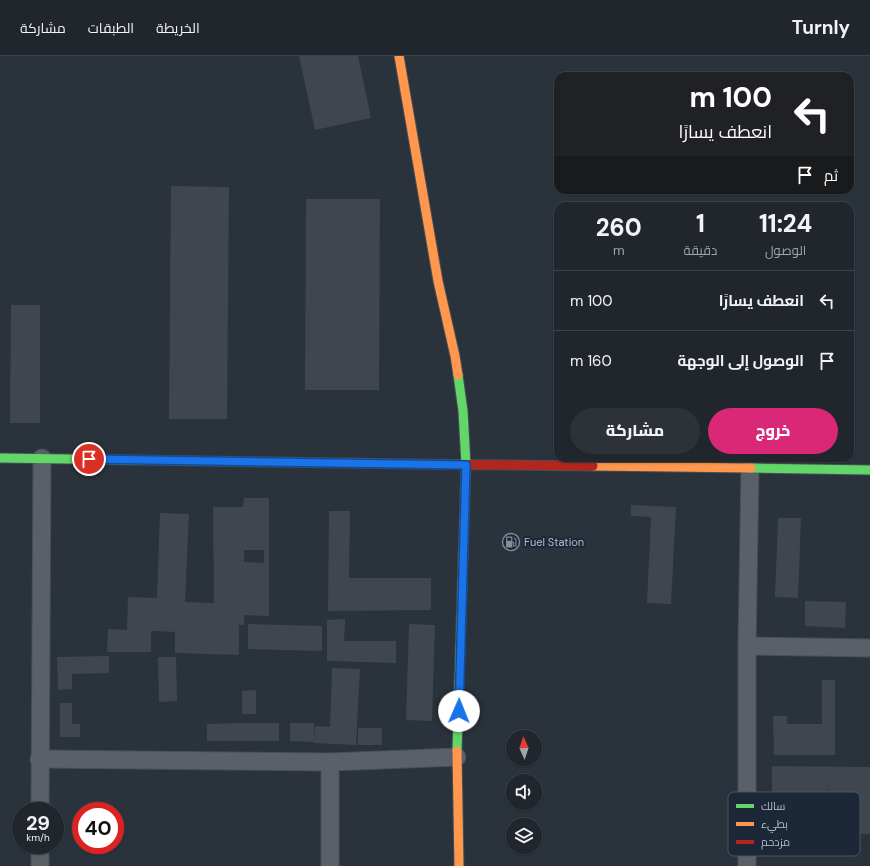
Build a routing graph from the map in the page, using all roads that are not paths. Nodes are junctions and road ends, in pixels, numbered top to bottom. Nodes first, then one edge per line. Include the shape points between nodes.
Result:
1 (399, 56) edge
2 (0, 458) edge
3 (42, 458) junction
4 (466, 465) junction
5 (750, 468) junction
6 (870, 470) edge
7 (747, 646) junction
8 (870, 648) edge
9 (457, 757) junction
10 (39, 759) junction
11 (330, 762) junction
12 (747, 792) edge
13 (40, 802) edge
14 (40, 854) edge
15 (40, 866) edge
16 (330, 866) edge
17 (459, 866) edge

1 - 4 street via 438,280 456,364 463,411
2 - 3 street
3 - 4 street
3 - 10 street
4 - 5 street
4 - 9 street
5 - 6 street
5 - 7 street
7 - 8 street
7 - 12 street
9 - 11 street
9 - 17 street
10 - 11 street
10 - 13 street
11 - 16 street
14 - 15 street

